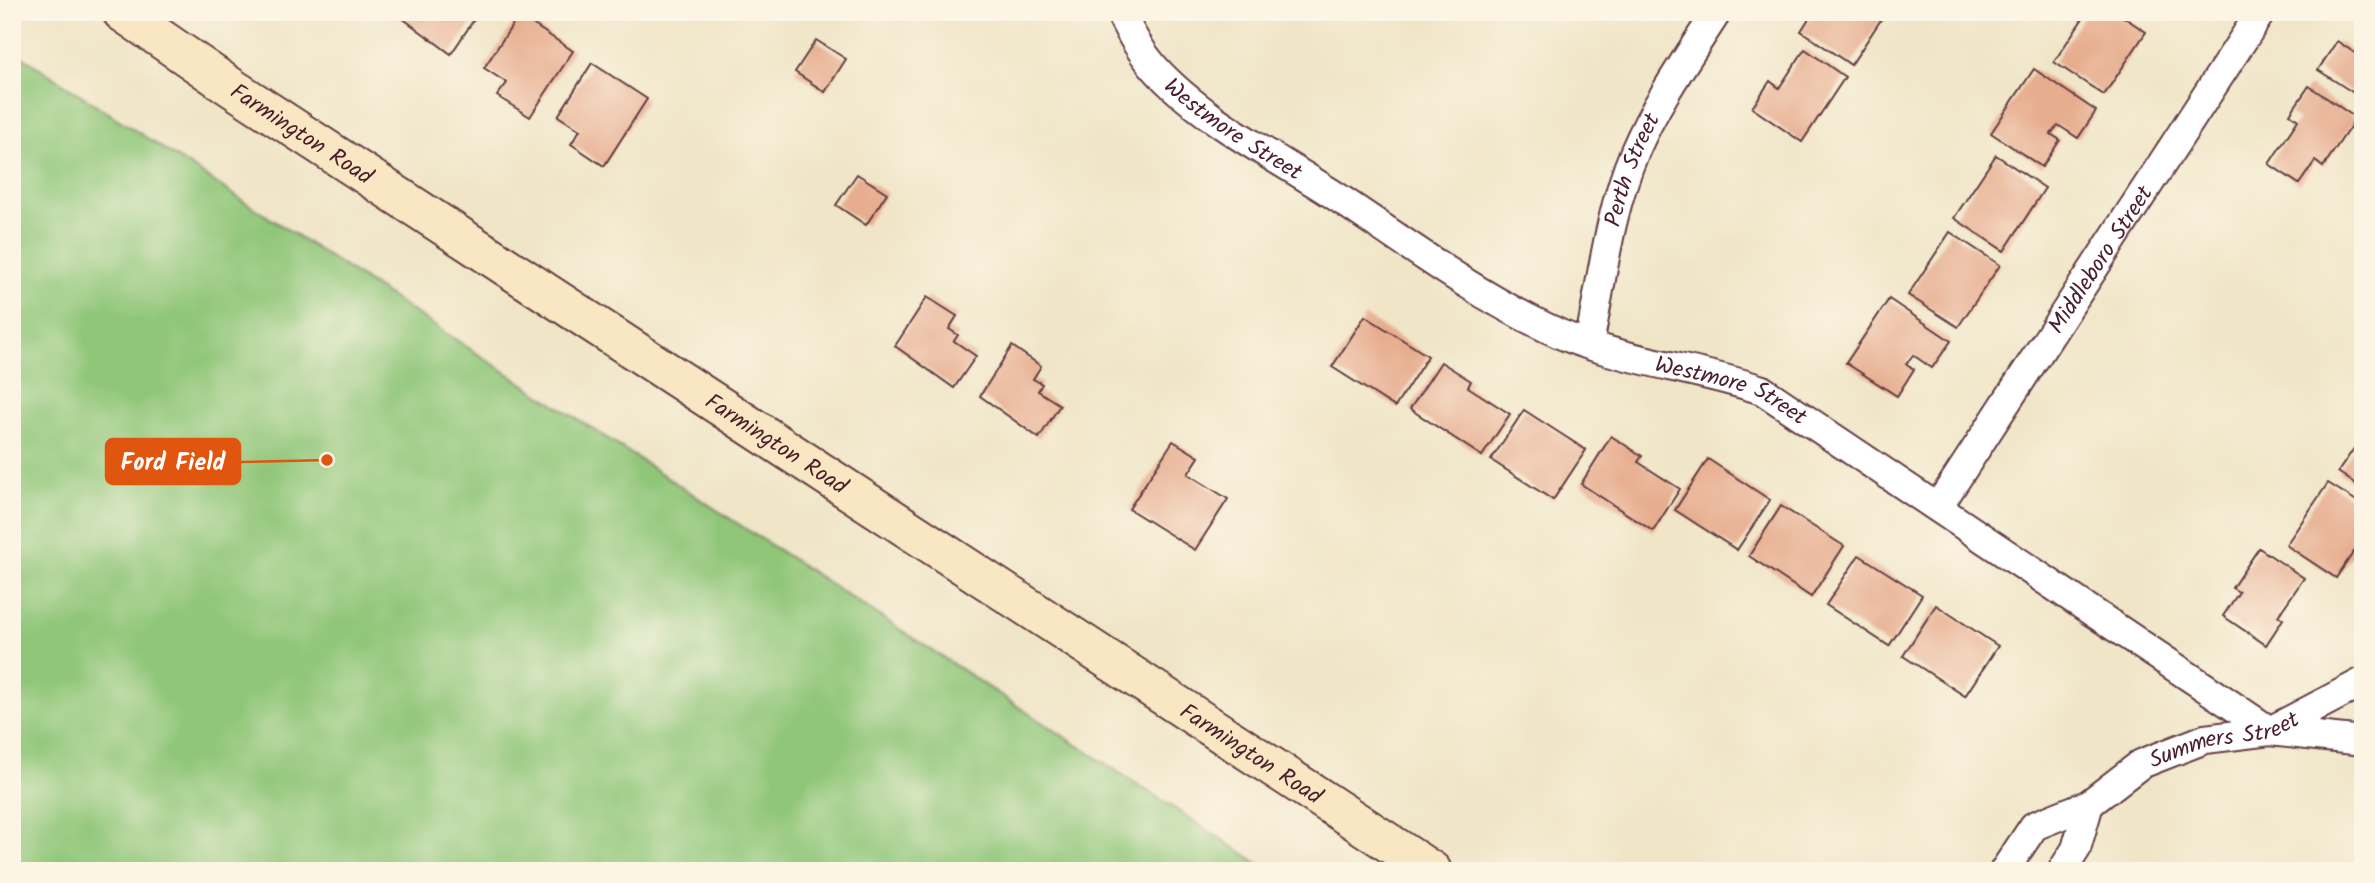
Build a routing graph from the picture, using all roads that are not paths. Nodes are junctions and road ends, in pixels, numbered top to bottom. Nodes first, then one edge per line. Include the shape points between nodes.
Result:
1 (122, 12) edge
2 (1120, 12) edge
3 (1717, 12) edge
4 (2261, 12) edge
5 (1589, 344) junction
6 (1938, 507) junction
7 (2363, 682) edge
8 (2270, 731) junction
9 (2363, 741) edge
10 (2089, 804) junction
11 (1432, 871) edge
12 (2004, 871) edge
13 (2062, 871) edge

1 - 11 main road, Farmington Road via 242,95
2 - 5 street, Westmore Street via 1154,67 1216,119 1492,297 1548,329
3 - 5 street, Perth Street via 1665,92 1635,152 1611,223
4 - 6 street, Middleboro Street
5 - 6 street, Westmore Street via 1720,375 1762,390
6 - 8 street, Westmore Street
7 - 8 street, Summers Street
8 - 9 street, Westmore Street
8 - 10 street, Summers Street via 2204,739 2141,764
10 - 12 street, Summers Street via 2034,826
10 - 13 street via 2076,849

